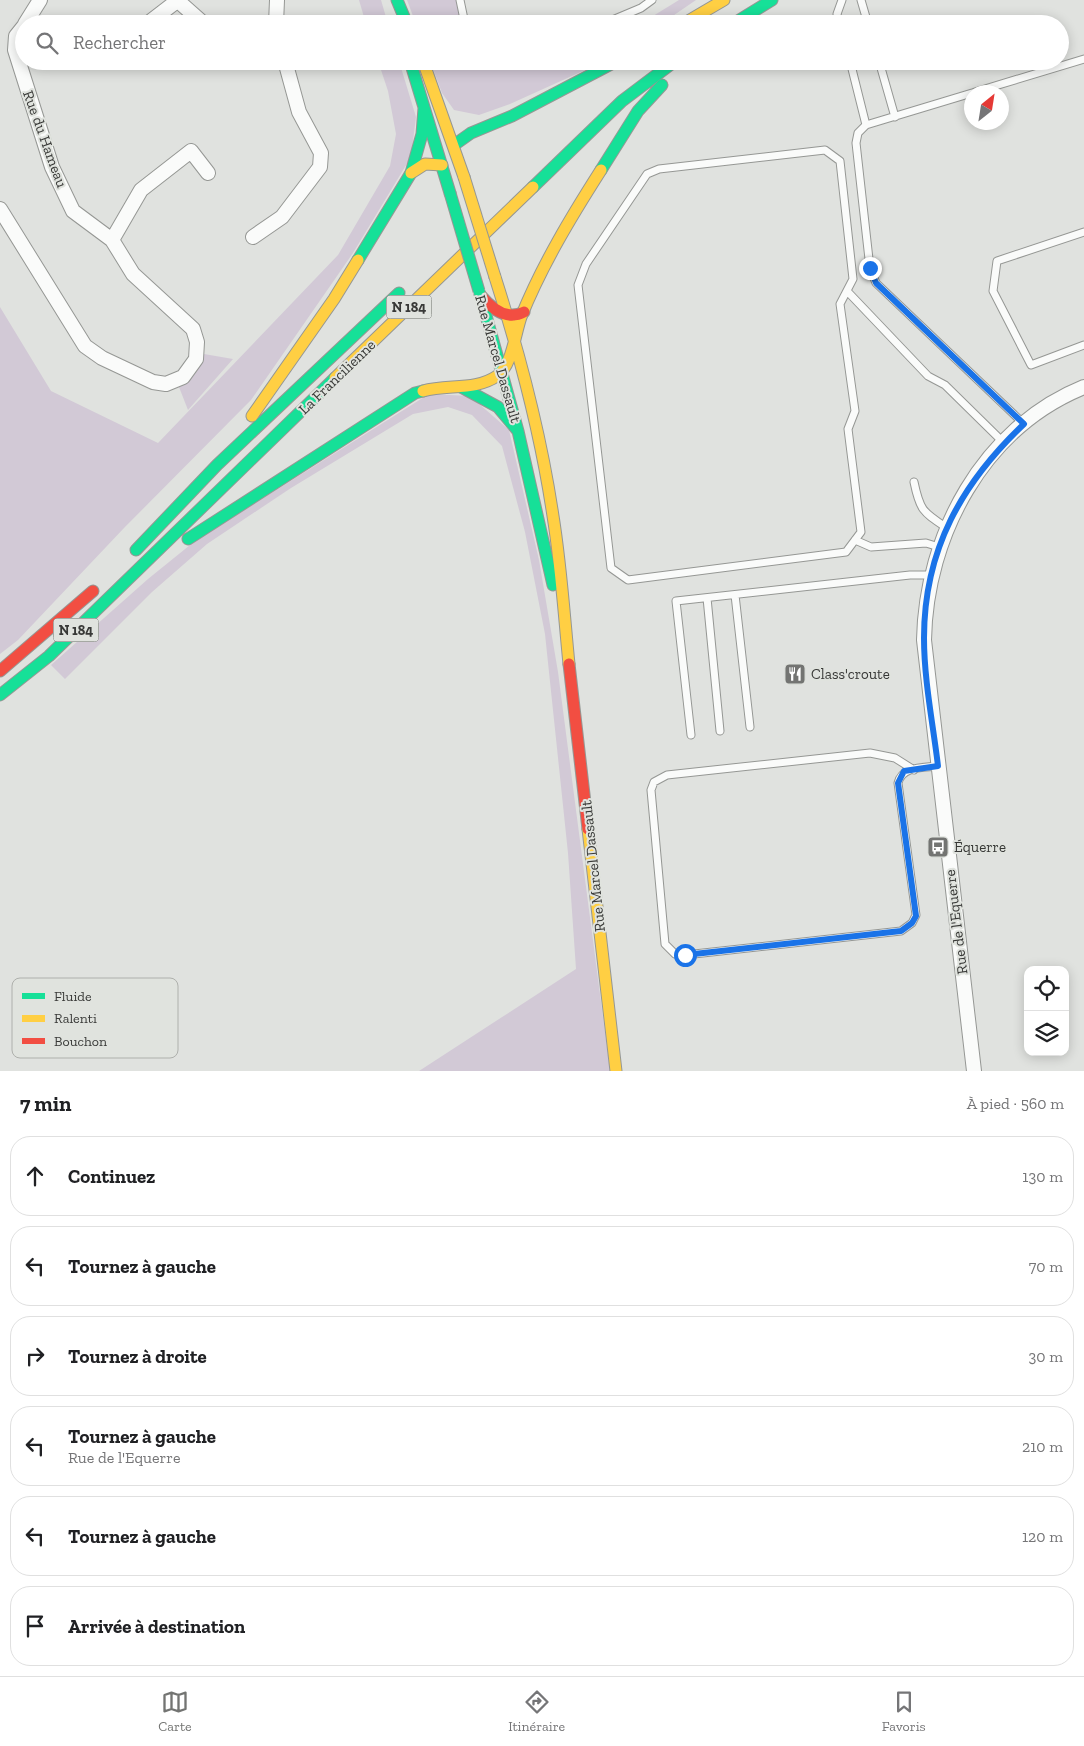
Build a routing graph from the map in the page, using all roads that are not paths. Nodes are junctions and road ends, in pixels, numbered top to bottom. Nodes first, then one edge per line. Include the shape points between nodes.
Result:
1 (40, 0) edge
2 (277, 0) edge
3 (395, 0) edge
4 (460, 0) edge
5 (652, 0) edge
6 (725, 0) edge
7 (772, 0) edge
8 (842, 0) edge
9 (861, 0) edge
10 (177, 1) edge
11 (31, 15) edge
12 (159, 15) edge
13 (193, 15) edge
14 (276, 15) edge
15 (398, 15) edge
16 (402, 15) edge
17 (463, 15) edge
18 (624, 15) edge
19 (699, 15) edge
20 (706, 15) edge
21 (747, 15) edge
22 (837, 15) edge
23 (865, 15) edge
24 (1084, 60) edge
25 (1069, 64) edge
26 (21, 70) edge
27 (287, 70) edge
28 (413, 70) edge
29 (427, 70) edge
30 (600, 70) edge
31 (663, 70) edge
32 (679, 70) edge
33 (852, 70) edge
34 (882, 70) edge
35 (1050, 70) edge
36 (1000, 85) edge
37 (964, 96) edge
38 (424, 108) junction
39 (443, 112) junction
40 (895, 116) junction
41 (866, 125) junction
42 (481, 128) junction
43 (454, 144) junction
44 (442, 165) junction
45 (208, 173) dead end
46 (410, 173) junction
47 (0, 209) edge
48 (484, 210) dead end
49 (1084, 232) edge
50 (253, 237) dead end
51 (112, 240) junction
52 (451, 243) dead end
53 (409, 283) dead end
54 (847, 291) junction
55 (480, 294) junction
56 (524, 312) junction
57 (508, 315) junction
58 (515, 337) junction
59 (1084, 345) edge
60 (501, 372) junction
61 (461, 387) junction
62 (1084, 387) edge
63 (1024, 424) junction
64 (518, 431) junction
65 (1004, 442) junction
66 (217, 465) junction
67 (914, 482) dead end
68 (947, 528) junction
69 (855, 540) junction
70 (939, 547) junction
71 (130, 556) dead end
72 (148, 560) junction
73 (931, 575) junction
74 (103, 583) dead end
75 (736, 595) junction
76 (707, 598) junction
77 (569, 661) junction
78 (0, 671) edge
79 (0, 695) edge
80 (750, 727) dead end
81 (720, 731) dead end
82 (691, 735) dead end
83 (938, 766) junction
84 (914, 770) junction
85 (616, 1071) edge
86 (974, 1071) edge

1 - 11 street, Rue du Hameau
2 - 14 street
3 - 15 main road
3 - 16 main road
4 - 17 lane
5 - 18 lane
6 - 19 main road
6 - 20 main road
7 - 21 main road
8 - 22 lane
9 - 23 lane
10 - 12 street
10 - 13 street
24 - 25 lane
26 - 51 street, Rue du Hameau via 52,167 73,211
27 - 50 street via 299,112 321,153 320,167 282,217
28 - 38 main road, Rue Marcel Dassault
29 - 39 main road, Rue Marcel Dassault
30 - 42 main road via 512,116
31 - 72 main road, La Francilienne / N 184 via 622,101 588,133
32 - 56 main road via 638,111 564,229
33 - 41 lane
34 - 40 lane
35 - 36 lane
37 - 40 lane
38 - 44 main road, Rue Marcel Dassault
38 - 46 main road via 422,134
39 - 42 main road
39 - 43 main road, Rue Marcel Dassault
40 - 41 lane
41 - 63 lane via 858,133 856,144 870,268 876,283
42 - 43 main road
43 - 44 main road
43 - 57 main road, Rue Marcel Dassault, bridge
44 - 46 main road via 424,164
44 - 55 main road, Rue Marcel Dassault, bridge
45 - 51 street via 191,151 141,190
46 - 66 main road via 334,299
47 - 51 street, Rue du Hameau via 85,346 102,358 153,382 166,384 183,377 196,359 197,342 192,329 133,274
48 - 52 main road
49 - 59 lane via 997,261 993,291 1031,364
53 - 66 main road, La Francilienne / N 184
54 - 65 lane via 928,376 945,385
54 - 69 lane via 840,304 855,411 848,429 861,532
54 - 69 lane via 853,279 840,160 826,150 659,169 646,174 586,264 578,285 611,568 628,580 846,552
55 - 57 main road via 487,304
55 - 60 main road, Rue Marcel Dassault
56 - 57 main road
56 - 58 main road
57 - 58 main road, Rue Marcel Dassault
58 - 60 main road via 511,354
58 - 77 main road, Rue Marcel Dassault via 557,527
60 - 61 main road via 486,383
60 - 64 main road, Rue Marcel Dassault
61 - 64 main road via 498,407
61 - 72 main road via 423,390 405,398 178,546
62 - 63 street, Rue de l'Equerre
63 - 65 street, Rue de l'Equerre
64 - 77 main road, Rue Marcel Dassault
65 - 68 street, Rue de l'Equerre via 964,492
66 - 71 main road, La Francilienne / N 184
67 - 68 lane via 919,506
68 - 70 street, Rue de l'Equerre
69 - 70 lane via 871,547 926,543
70 - 73 street, Rue de l'Equerre
72 - 79 main road, La Francilienne / N 184 via 49,656
73 - 75 lane
73 - 83 street, Rue de l'Equerre via 924,640
74 - 78 main road, N 184
75 - 76 lane
75 - 80 lane
76 - 81 lane
76 - 82 lane via 676,601
77 - 85 main road, Rue Marcel Dassault
83 - 84 lane
83 - 86 street, Rue de l'Equerre
84 - 84 lane via 894,758 870,753 667,775 654,782 651,790 665,944 675,954 685,955 901,931 916,916 898,783 904,771

